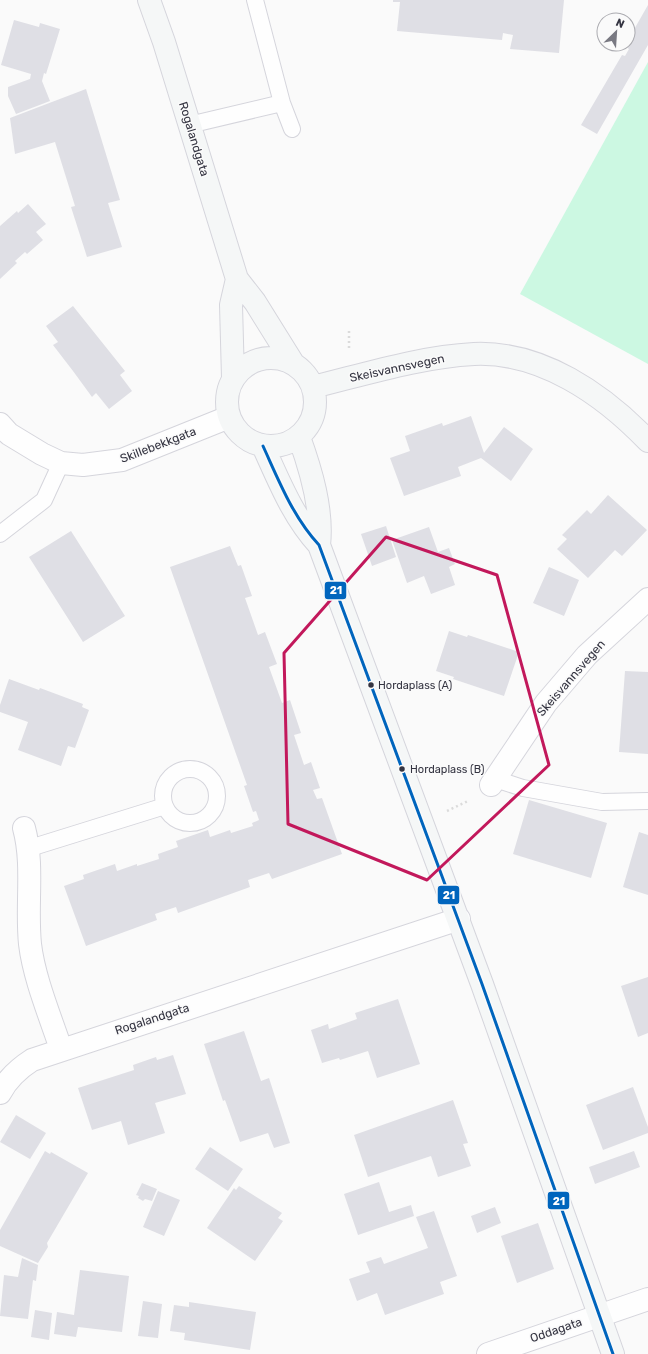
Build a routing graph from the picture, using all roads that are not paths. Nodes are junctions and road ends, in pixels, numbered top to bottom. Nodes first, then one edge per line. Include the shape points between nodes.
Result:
1 (149, 0) edge
2 (255, 0) edge
3 (282, 103) junction
4 (189, 125) junction
5 (292, 129) dead end
6 (237, 279) junction
7 (293, 363) junction
8 (233, 378) junction
9 (313, 387) junction
10 (229, 417) junction
11 (0, 424) edge
12 (299, 437) junction
13 (648, 440) edge
14 (263, 446) junction
15 (61, 463) junction
16 (0, 534) edge
17 (319, 545) junction
18 (648, 599) edge
19 (493, 782) joint
20 (648, 801) edge
21 (165, 806) dead end
22 (27, 838) joint
23 (459, 919) junction
24 (61, 1049) junction
25 (0, 1093) edge
26 (648, 1299) edge
27 (601, 1315) junction
28 (488, 1354) edge
29 (614, 1354) edge

1 - 4 street, Rogalandgata
2 - 3 lane
3 - 4 lane
3 - 5 lane
4 - 6 street, Rogalandgata
6 - 7 street, Rogalandgata via 255,302
6 - 8 street via 231,305
7 - 8 street via 279,358 258,359 244,366
7 - 9 street via 305,373
8 - 10 street via 227,392 226,408
9 - 12 street via 315,411 309,425
9 - 13 street, Skeisvannsvegen via 434,358 475,354 516,358 558,372 591,392
10 - 14 street via 237,431 248,441
10 - 15 street, Skillebekkgata via 122,460 83,464
11 - 15 street, Skillebekkgata via 9,434
12 - 14 street via 285,445
12 - 17 street via 308,462 315,499 320,531
14 - 17 street via 292,508 306,531
15 - 16 lane via 44,500
17 - 23 street
18 - 19 street, Skeisvannsvegen via 587,655 546,703
19 - 20 lane via 602,802
21 - 22 lane
22 - 24 street via 30,945
23 - 24 street, Rogalandgata
23 - 27 street
24 - 25 street, Rogalandgata via 32,1060 18,1069
26 - 27 street, Oddagata
27 - 28 street, Oddagata
27 - 29 street

